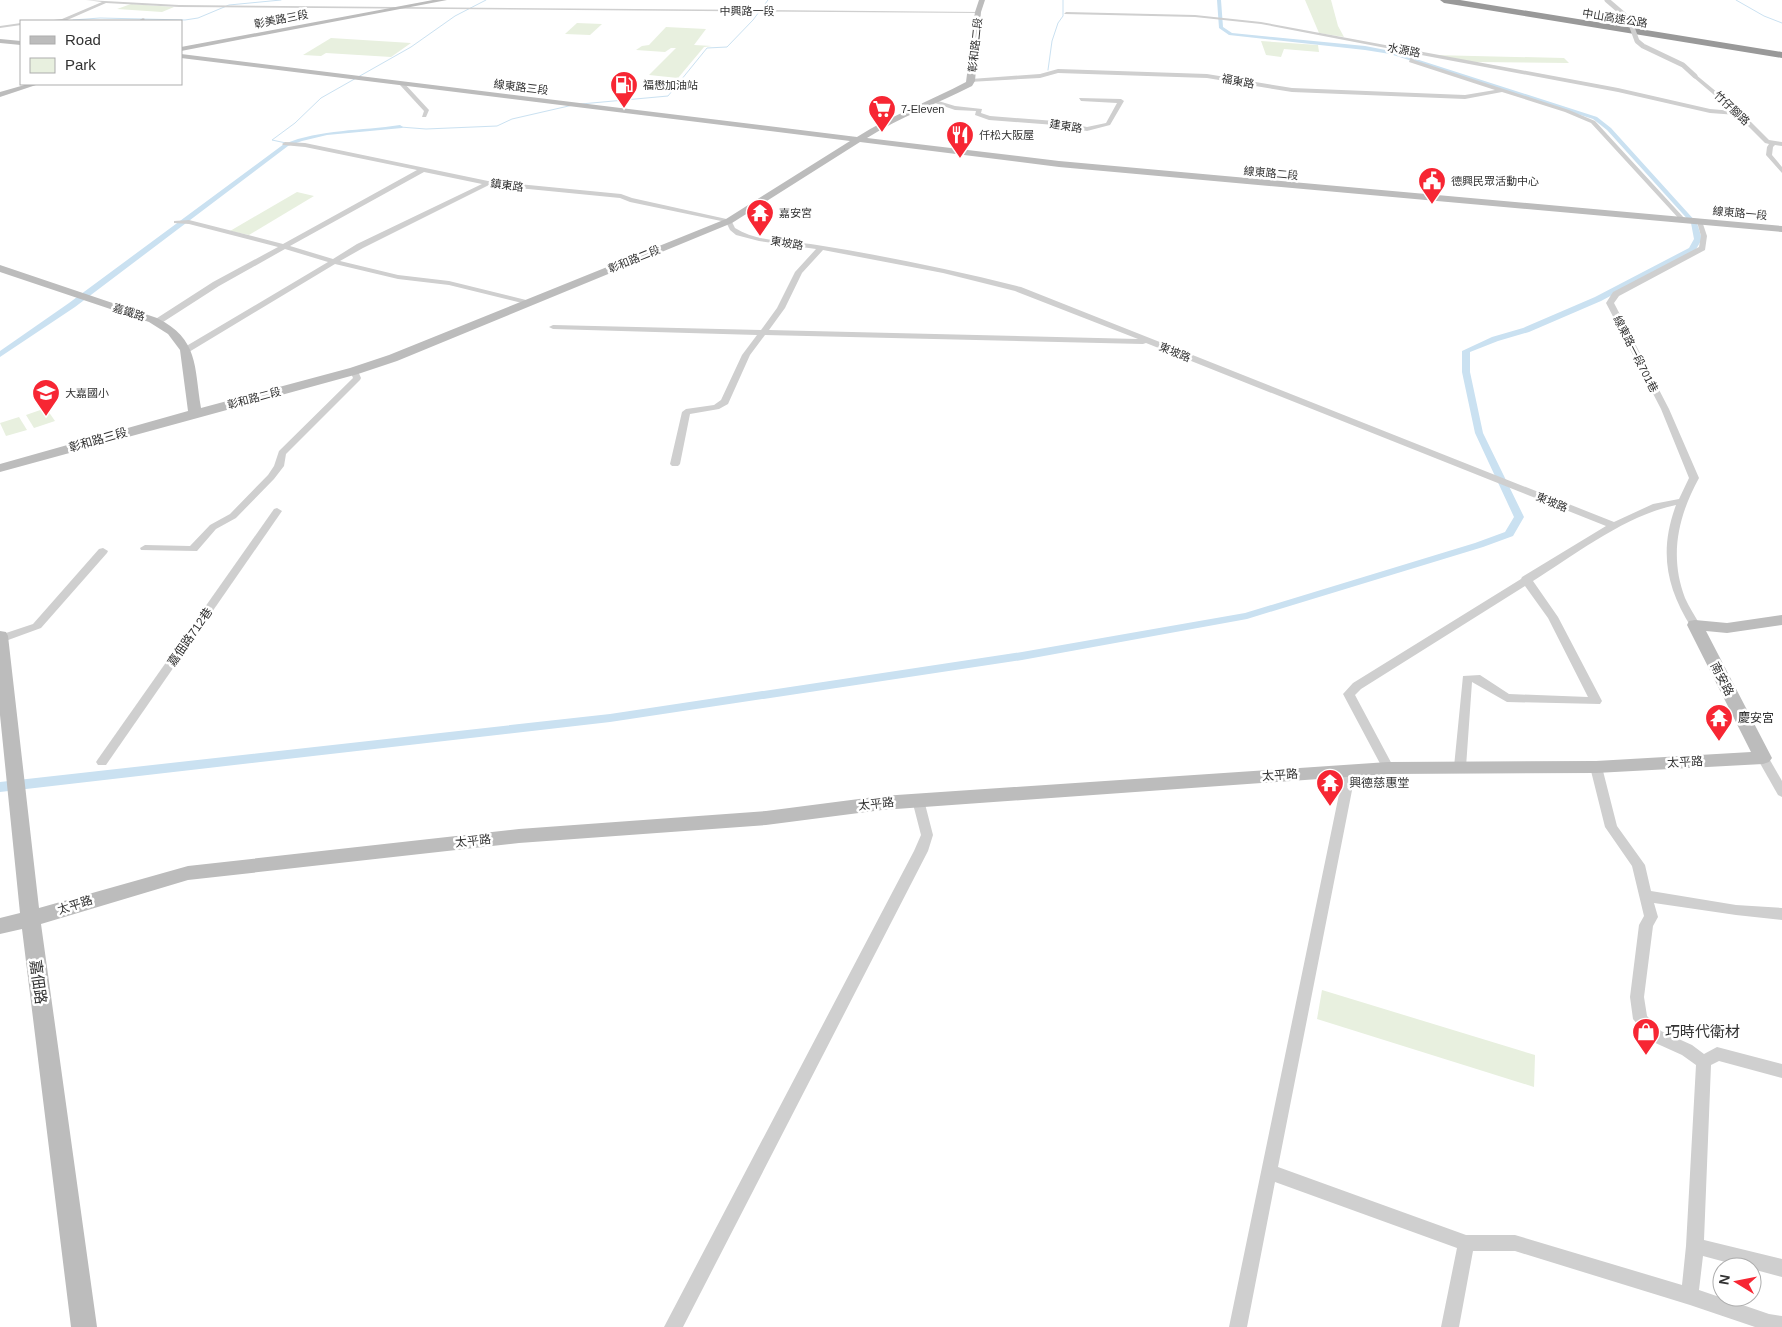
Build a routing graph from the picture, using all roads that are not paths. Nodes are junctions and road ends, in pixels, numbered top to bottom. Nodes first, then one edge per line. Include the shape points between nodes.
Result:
1 (88, 0) edge
2 (434, 0) edge
3 (444, 0) edge
4 (982, 0) edge
5 (1444, 0) edge
6 (1462, 0) edge
7 (1607, 0) edge
8 (111, 1) edge
9 (395, 8) junction
10 (978, 12) junction
11 (1066, 13) dead end
12 (63, 20) edge
13 (20, 24) edge
14 (0, 27) edge
15 (0, 42) edge
16 (20, 45) edge
17 (182, 48) edge
18 (1415, 51) junction
19 (1782, 54) edge
20 (182, 56) edge
21 (971, 81) junction
22 (402, 84) junction
23 (23, 85) edge
24 (31, 85) edge
25 (1504, 90) junction
26 (0, 93) edge
27 (1081, 99) dead end
28 (935, 102) junction
29 (1739, 113) junction
30 (424, 116) dead end
31 (857, 139) junction
32 (1771, 142) junction
33 (284, 144) dead end
34 (1782, 144) edge
35 (422, 170) junction
36 (1782, 171) edge
37 (488, 183) junction
38 (729, 220) junction
39 (1683, 220) junction
40 (182, 222) dead end
41 (1698, 222) junction
42 (1782, 229) edge
43 (282, 246) junction
44 (821, 248) junction
45 (334, 262) junction
46 (0, 268) edge
47 (527, 303) junction
48 (156, 322) junction
49 (553, 327) dead end
50 (762, 332) junction
51 (1151, 342) junction
52 (186, 350) junction
53 (354, 371) junction
54 (195, 413) junction
55 (675, 464) dead end
56 (0, 468) edge
57 (1682, 501) junction
58 (277, 511) dead end
59 (1614, 526) junction
60 (145, 548) dead end
61 (103, 551) dead end
62 (1526, 579) junction
63 (1782, 620) edge
64 (1695, 626) junction
65 (0, 638) edge
66 (1763, 758) junction
67 (102, 762) dead end
68 (1460, 767) junction
69 (1596, 767) junction
70 (1388, 768) junction
71 (1350, 770) junction
72 (1782, 792) edge
73 (918, 800) junction
74 (1646, 896) junction
75 (1782, 914) edge
76 (31, 920) junction
77 (0, 926) edge
78 (1704, 1062) junction
79 (1782, 1071) edge
80 (1270, 1172) junction
81 (1466, 1244) junction
82 (1695, 1246) junction
83 (1782, 1268) edge
84 (1690, 1296) junction
85 (1782, 1325) edge
86 (84, 1327) edge
87 (673, 1327) edge
88 (1238, 1327) edge
89 (1450, 1327) edge

1 - 8 street, 中興路一段
2 - 9 main road, 彰美路三段
3 - 9 main road, 彰美路三段
4 - 10 main road, 彰和路二段
5 - 19 highway, 中山高速公路
6 - 19 highway, 中山高速公路
7 - 29 street, 竹仔腳路, bridge via 1629,19 1637,41 1683,65
8 - 9 street, 中興路一段 via 179,6
8 - 12 street
9 - 10 street, 中興路一段
9 - 17 main road, 彰美路三段
10 - 21 main road, 彰和路二段
11 - 18 street, 水源路 via 1218,18
13 - 14 street
15 - 16 main road
18 - 25 street via 1411,61
18 - 29 street, 水源路 via 1710,111
20 - 22 main road, 線東路三段
21 - 25 street, 福東路 via 1040,76 1058,71 1157,72 1207,76 1292,90 1465,98
21 - 28 main road, 彰和路二段
22 - 30 street via 427,111
22 - 31 main road, 線東路三段
23 - 26 main road
24 - 26 main road
25 - 39 street via 1594,122
27 - 28 street, 建東路 via 1121,101 1108,124 1087,129 989,118 979,116 980,110
28 - 31 main road, 彰和路二段
29 - 32 street, 竹仔腳路
31 - 38 main road, 彰和路二段
31 - 39 main road, 線東路二段 via 1148,173
32 - 34 street
32 - 36 street via 1769,155
33 - 35 street, 鎮東路
35 - 37 street, 鎮東路
35 - 43 street
37 - 38 street, 鎮東路 via 621,196
37 - 45 street
38 - 44 street, 東坡路 via 732,229 745,236
38 - 47 main road, 彰和路二段
39 - 41 main road, 線東路二段
40 - 43 street
41 - 42 main road, 線東路一段
41 - 57 street, 線東路一段701巷 via 1704,236 1702,248 1616,294 1610,303 1665,409 1694,478
43 - 45 street
43 - 48 street
44 - 50 street via 799,272 780,308
44 - 51 street, 東坡路 via 983,279 1018,289
45 - 47 street via 398,277 449,283
45 - 52 street
46 - 48 main road, 嘉鐵路
47 - 53 main road, 彰和路二段
48 - 52 main road, 嘉鐵路 via 183,341
49 - 50 street
50 - 51 street
50 - 55 street via 746,355 726,402 686,412
51 - 59 street, 東坡路
52 - 54 main road, 嘉鐵路
53 - 54 main road, 彰和路二段
53 - 60 street via 357,378 282,453 271,478 232,516 213,527 193,549
54 - 56 main road, 彰和路三段
57 - 59 street via 1656,506
57 - 64 street via 1670,548 1680,597
58 - 67 street, 嘉佃路712巷
59 - 62 street
61 - 65 street via 37,626
62 - 68 street via 1552,617 1596,701 1507,698 1476,678 1467,679
62 - 70 street via 1349,694
63 - 64 main road via 1727,628
64 - 66 main road, 南安路
65 - 76 main road, 嘉佃路
66 - 69 main road, 太平路
66 - 72 street
68 - 69 main road, 太平路
68 - 70 main road, 太平路
69 - 74 street via 1611,827 1638,865
70 - 71 main road, 太平路
71 - 73 main road, 太平路
71 - 80 street
73 - 76 main road, 太平路 via 766,818 519,836 188,872 143,883
73 - 87 street via 926,835 921,851
74 - 75 street
74 - 78 street via 1651,917 1646,925 1637,997 1640,1019 1656,1036
76 - 77 main road, 太平路
76 - 86 main road, 嘉佃路
78 - 79 street via 1717,1054
78 - 82 street
80 - 81 street
80 - 88 street
81 - 84 street via 1515,1243
81 - 89 street
82 - 83 street
82 - 84 street
84 - 85 street

